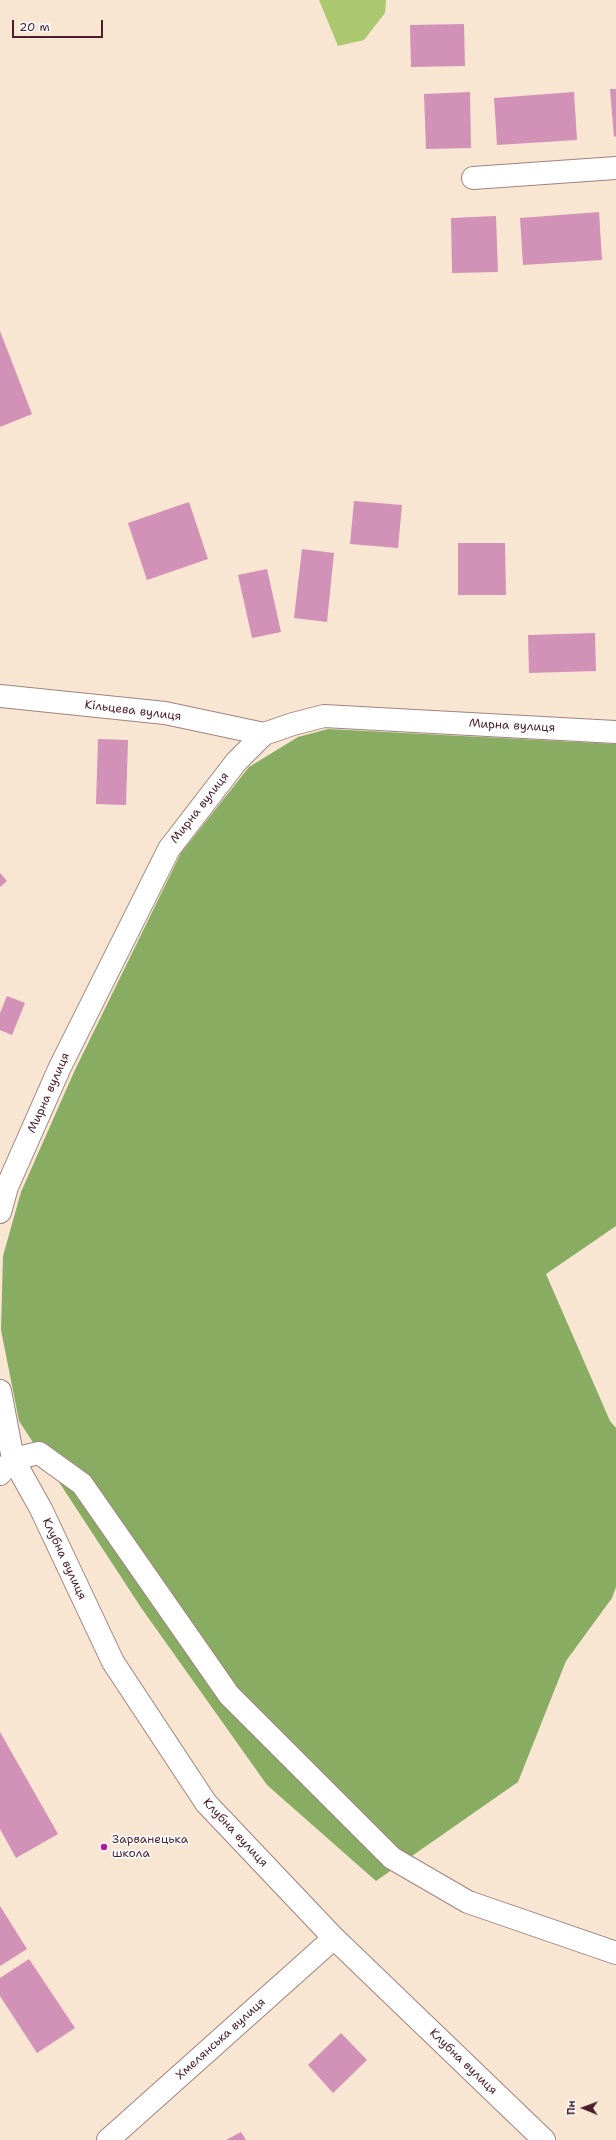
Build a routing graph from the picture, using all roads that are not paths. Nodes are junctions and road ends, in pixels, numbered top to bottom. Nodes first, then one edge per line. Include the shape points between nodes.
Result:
1 (616, 168) edge
2 (474, 178) dead end
3 (1, 698) edge
4 (616, 732) edge
5 (264, 734) junction
6 (0, 1212) edge
7 (0, 1391) edge
8 (6, 1466) edge
9 (334, 1938) junction
10 (616, 1953) edge
11 (109, 2140) edge
12 (544, 2140) edge

1 - 2 street
3 - 5 street, Кільцева вулиця via 165,713
4 - 5 street, Мирна вулиця via 324,716
5 - 6 street, Мирна вулиця via 236,762 169,848 60,1067 7,1186
7 - 8 street
8 - 9 street, Клубна вулиця via 41,1509 113,1662 206,1804
8 - 10 street via 39,1453 82,1484 229,1695 392,1858 468,1902
9 - 11 street, Хмелянська вулиця
9 - 12 street, Клубна вулиця

